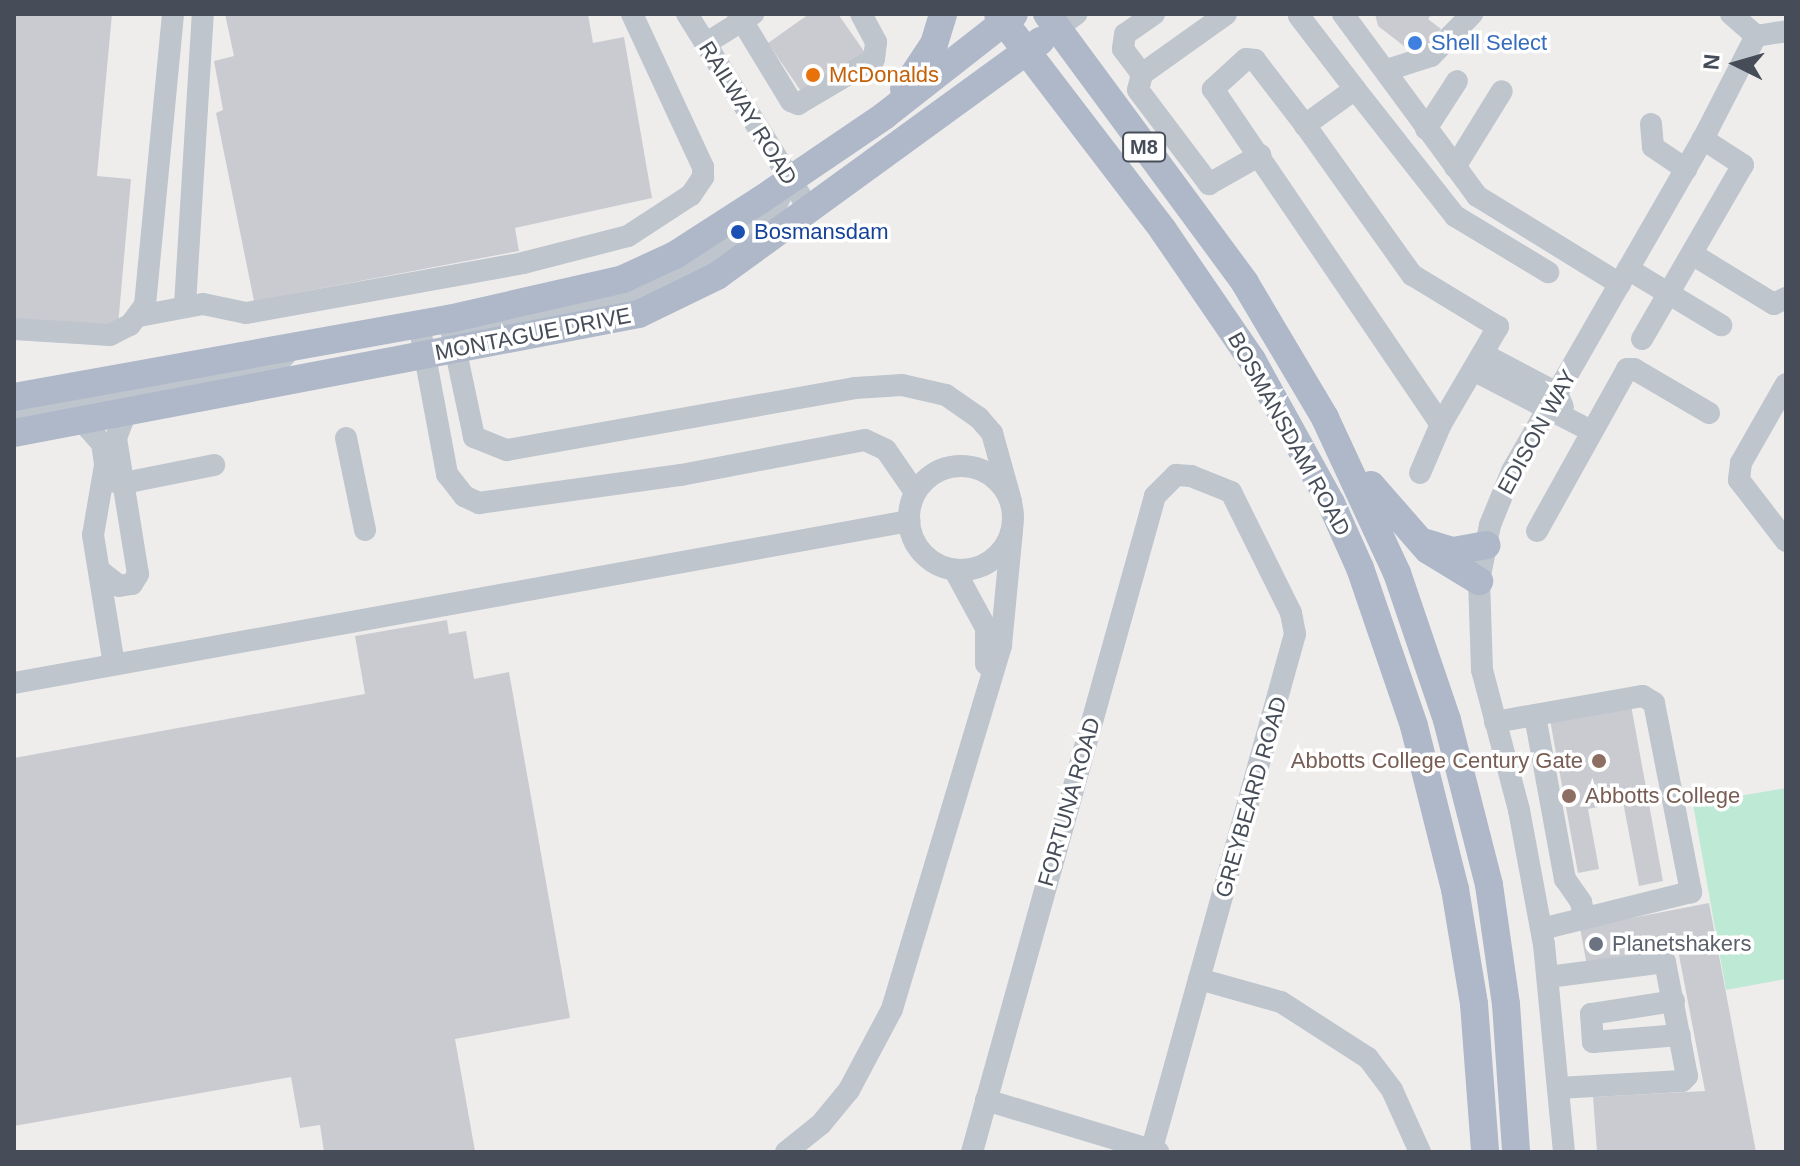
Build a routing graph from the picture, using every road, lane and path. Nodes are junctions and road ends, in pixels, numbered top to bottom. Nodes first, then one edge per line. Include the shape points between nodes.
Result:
1 (173, 14) edge
2 (203, 14) edge
3 (632, 14) edge
4 (687, 14) edge
5 (861, 14) edge
6 (943, 14) edge
7 (1154, 14) edge
8 (1226, 14) edge
9 (1343, 14) edge
10 (1472, 14) edge
11 (1730, 14) edge
12 (744, 16) edge
13 (1011, 16) edge
14 (1299, 16) dead end
15 (1049, 30) edge
16 (1784, 34) edge
17 (1756, 36) junction
18 (705, 44) junction
19 (1387, 70) junction
20 (1142, 74) junction
21 (1457, 81) dead end
22 (1355, 89) junction
23 (1502, 91) dead end
24 (884, 116) junction
25 (1651, 124) dead end
26 (1305, 125) junction
27 (1426, 129) junction
28 (1703, 139) junction
29 (1260, 155) junction
30 (1455, 167) junction
31 (1686, 169) junction
32 (789, 179) junction
33 (810, 211) junction
34 (1692, 254) junction
35 (1548, 272) dead end
36 (1624, 277) junction
37 (1669, 294) junction
38 (1786, 298) edge
39 (185, 305) junction
40 (139, 316) junction
41 (449, 319) junction
42 (419, 324) junction
43 (1721, 325) dead end
44 (14, 329) edge
45 (1642, 339) dead end
46 (292, 348) junction
47 (455, 350) junction
48 (424, 356) junction
49 (1478, 362) junction
50 (1786, 384) edge
51 (14, 397) edge
52 (1557, 406) junction
53 (14, 412) edge
54 (126, 412) junction
55 (1709, 413) dead end
56 (1325, 418) junction
57 (81, 420) junction
58 (1441, 424) junction
59 (1591, 431) junction
60 (14, 433) edge
61 (346, 438) dead end
62 (214, 462) dead end
63 (1420, 473) dead end
64 (1191, 476) joint
65 (117, 478) junction
66 (915, 492) junction
67 (1011, 501) junction
68 (909, 521) junction
69 (365, 530) dead end
70 (1012, 530) junction
71 (1537, 531) dead end
72 (1412, 534) junction
73 (1786, 541) edge
74 (1486, 545) junction
75 (100, 571) junction
76 (955, 571) junction
77 (1479, 581) junction
78 (114, 664) junction
79 (987, 677) junction
80 (14, 683) edge
81 (1535, 716) junction
82 (1495, 722) junction
83 (1584, 917) junction
84 (1541, 929) junction
85 (1548, 977) junction
86 (1199, 979) junction
87 (1674, 1001) junction
88 (1680, 1035) junction
89 (1558, 1088) junction
90 (986, 1100) junction
91 (1153, 1151) edge
92 (786, 1152) edge
93 (972, 1152) edge
94 (1420, 1152) edge
95 (1485, 1152) edge
96 (1516, 1152) edge
97 (1564, 1152) edge

1 - 40 street via 150,288
2 - 39 street
3 - 39 street via 703,167 700,185 679,203 628,236 523,263 246,313
4 - 18 street, RAILWAY ROAD
5 - 12 street via 876,42 874,59 804,104 791,101
6 - 24 main road via 929,52
7 - 20 street via 1123,38 1123,49
8 - 20 street
9 - 19 street
10 - 19 street via 1431,56
11 - 17 street
12 - 18 street
13 - 15 main road
13 - 24 main road, MONTAGUE DRIVE
14 - 22 street
15 - 33 main road, MONTAGUE DRIVE
15 - 56 main road, BOSMANSDAM ROAD / M8 via 1245,283
15 - 95 main road, BOSMANSDAM ROAD via 1163,230 1288,423 1331,503 1385,639 1414,726 1455,889 1474,1004
16 - 17 street
17 - 28 street, EDISON WAY
18 - 32 street, RAILWAY ROAD
19 - 27 street
20 - 29 street via 1138,90 1210,185
21 - 27 street
22 - 26 street
22 - 35 street via 1455,216
23 - 30 street
24 - 32 main road, MONTAGUE DRIVE
25 - 31 street via 1653,147
26 - 29 street via 1255,60 1246,59 1213,87
26 - 49 street via 1412,275 1497,325
27 - 30 street
28 - 31 street, EDISON WAY
28 - 34 street via 1743,163
29 - 58 street
30 - 36 street via 1484,202
31 - 36 street, EDISON WAY
32 - 33 street, RAILWAY ROAD
32 - 41 main road, MONTAGUE DRIVE via 675,255 637,274 572,295
33 - 47 main road, MONTAGUE DRIVE via 678,299 614,322
34 - 37 street
34 - 38 street via 1774,304
36 - 37 street
36 - 52 street, EDISON WAY
37 - 43 street
37 - 45 street
39 - 40 street
40 - 44 street via 120,332 102,336
41 - 42 main road, MONTAGUE DRIVE
41 - 47 street
42 - 46 main road, MONTAGUE DRIVE
42 - 48 street
46 - 51 main road, MONTAGUE DRIVE
46 - 53 street via 276,365
47 - 48 main road, MONTAGUE DRIVE
47 - 67 street via 469,429 478,442 495,449 855,388 927,388 963,405 992,433
48 - 54 main road, MONTAGUE DRIVE
48 - 66 street via 447,474 464,496 479,503 681,475 865,440 886,450
49 - 52 street
49 - 58 street
50 - 73 street via 1741,463 1739,480
52 - 59 street
52 - 74 street, EDISON WAY via 1512,471
54 - 57 main road, MONTAGUE DRIVE
54 - 65 street via 116,431
55 - 59 street via 1629,368
56 - 72 main road via 1376,494
56 - 96 main road, BOSMANSDAM ROAD / M8 via 1397,573 1467,796 1489,885 1506,1004
57 - 60 main road, MONTAGUE DRIVE
57 - 65 street via 102,443
58 - 63 street
59 - 71 street
61 - 69 street
62 - 65 street
64 - 86 street, GREYBEARD ROAD via 1231,492 1291,613 1295,634
64 - 90 street, FORTUNA ROAD via 1176,475 1155,496
65 - 75 street via 93,524
65 - 75 street via 138,574 132,584 119,586
66 - 67 street via 941,469 975,467 990,474
66 - 68 street
67 - 70 street
68 - 76 street via 916,546 927,558
68 - 78 street
70 - 76 street via 997,556 985,565
70 - 79 street via 1005,629
72 - 74 main road via 1446,551
72 - 77 main road via 1438,558
74 - 77 street, EDISON WAY
75 - 78 street
76 - 79 street via 986,628
77 - 82 street, EDISON WAY via 1478,639
78 - 80 street
79 - 92 street via 886,1022 849,1090 821,1124
81 - 82 street
81 - 83 street via 1565,879 1581,902
81 - 83 street via 1643,696 1654,703 1691,892
82 - 84 street, EDISON WAY
83 - 84 street
84 - 85 street, EDISON WAY
85 - 87 street via 1664,961
85 - 89 street, EDISON WAY
86 - 91 street, GREYBEARD ROAD
86 - 94 street via 1281,1002 1368,1058 1392,1090
87 - 88 street
87 - 88 street via 1591,1014 1593,1042
88 - 89 street via 1686,1080
89 - 97 street, EDISON WAY
90 - 91 street
90 - 93 street, FORTUNA ROAD

